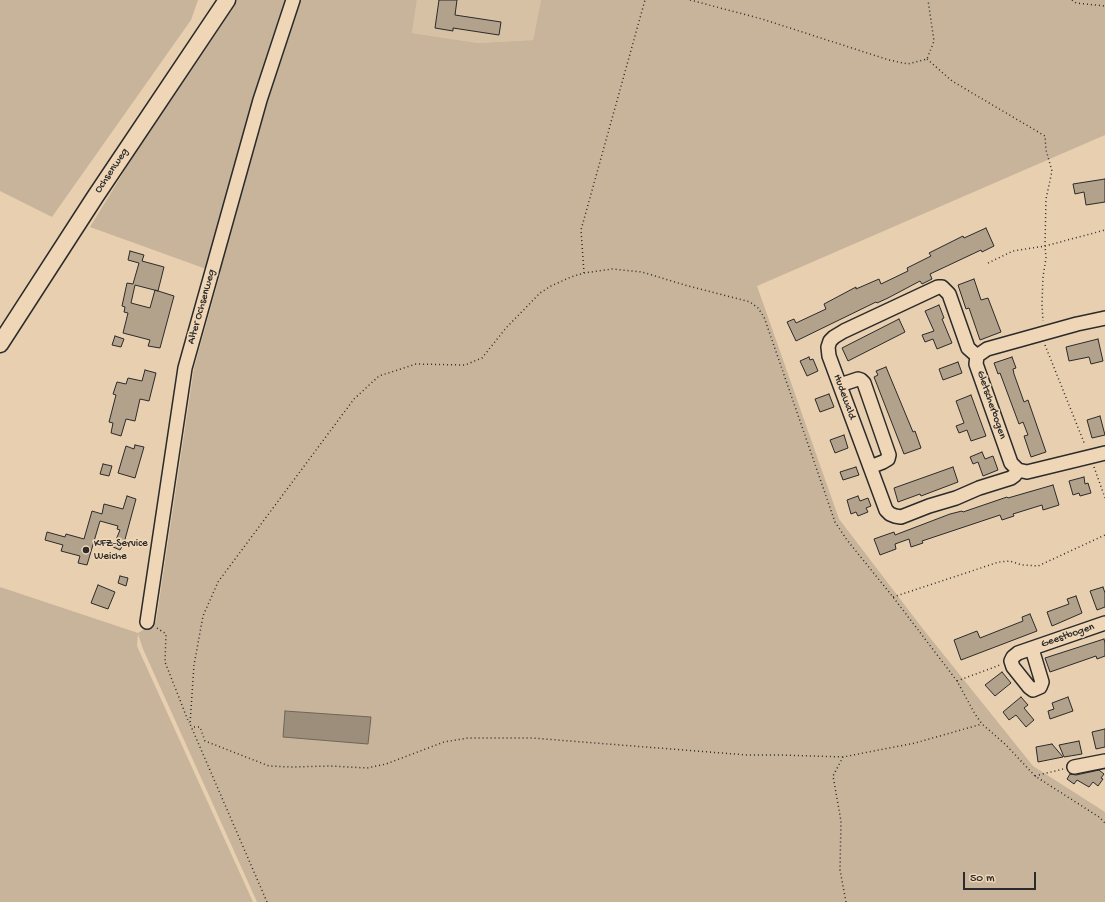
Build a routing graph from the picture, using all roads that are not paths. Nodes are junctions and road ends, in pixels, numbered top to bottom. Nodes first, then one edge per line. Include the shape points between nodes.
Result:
1 (227, 0) edge
2 (293, 0) edge
3 (1105, 318) edge
4 (0, 344) edge
5 (978, 356) junction
6 (840, 385) junction
7 (1105, 453) edge
8 (870, 467) junction
9 (1018, 470) junction
10 (147, 622) road end
11 (1105, 624) edge
12 (1032, 648) junction
13 (1105, 762) edge
14 (1074, 767) road end

1 - 4 main road, Ochsenweg
2 - 10 street, Alter Ochsenweg via 260,100 185,368
3 - 5 street, Gletscherbogen via 987,349
5 - 6 street, Hudewald via 968,348 949,294 938,287 844,331 830,341 829,356
5 - 9 street, Gletscherbogen via 976,364 1011,463
6 - 8 street, Hudewald
6 - 8 street via 858,379 864,383 889,455 884,462
7 - 9 street via 1027,472
8 - 9 street, Hudewald via 886,510 895,516 1004,481 1015,475
11 - 12 street, Geestbogen
12 - 12 street, Geestbogen via 1018,653 1011,661 1013,667 1033,690 1040,687 1042,682
13 - 14 street

